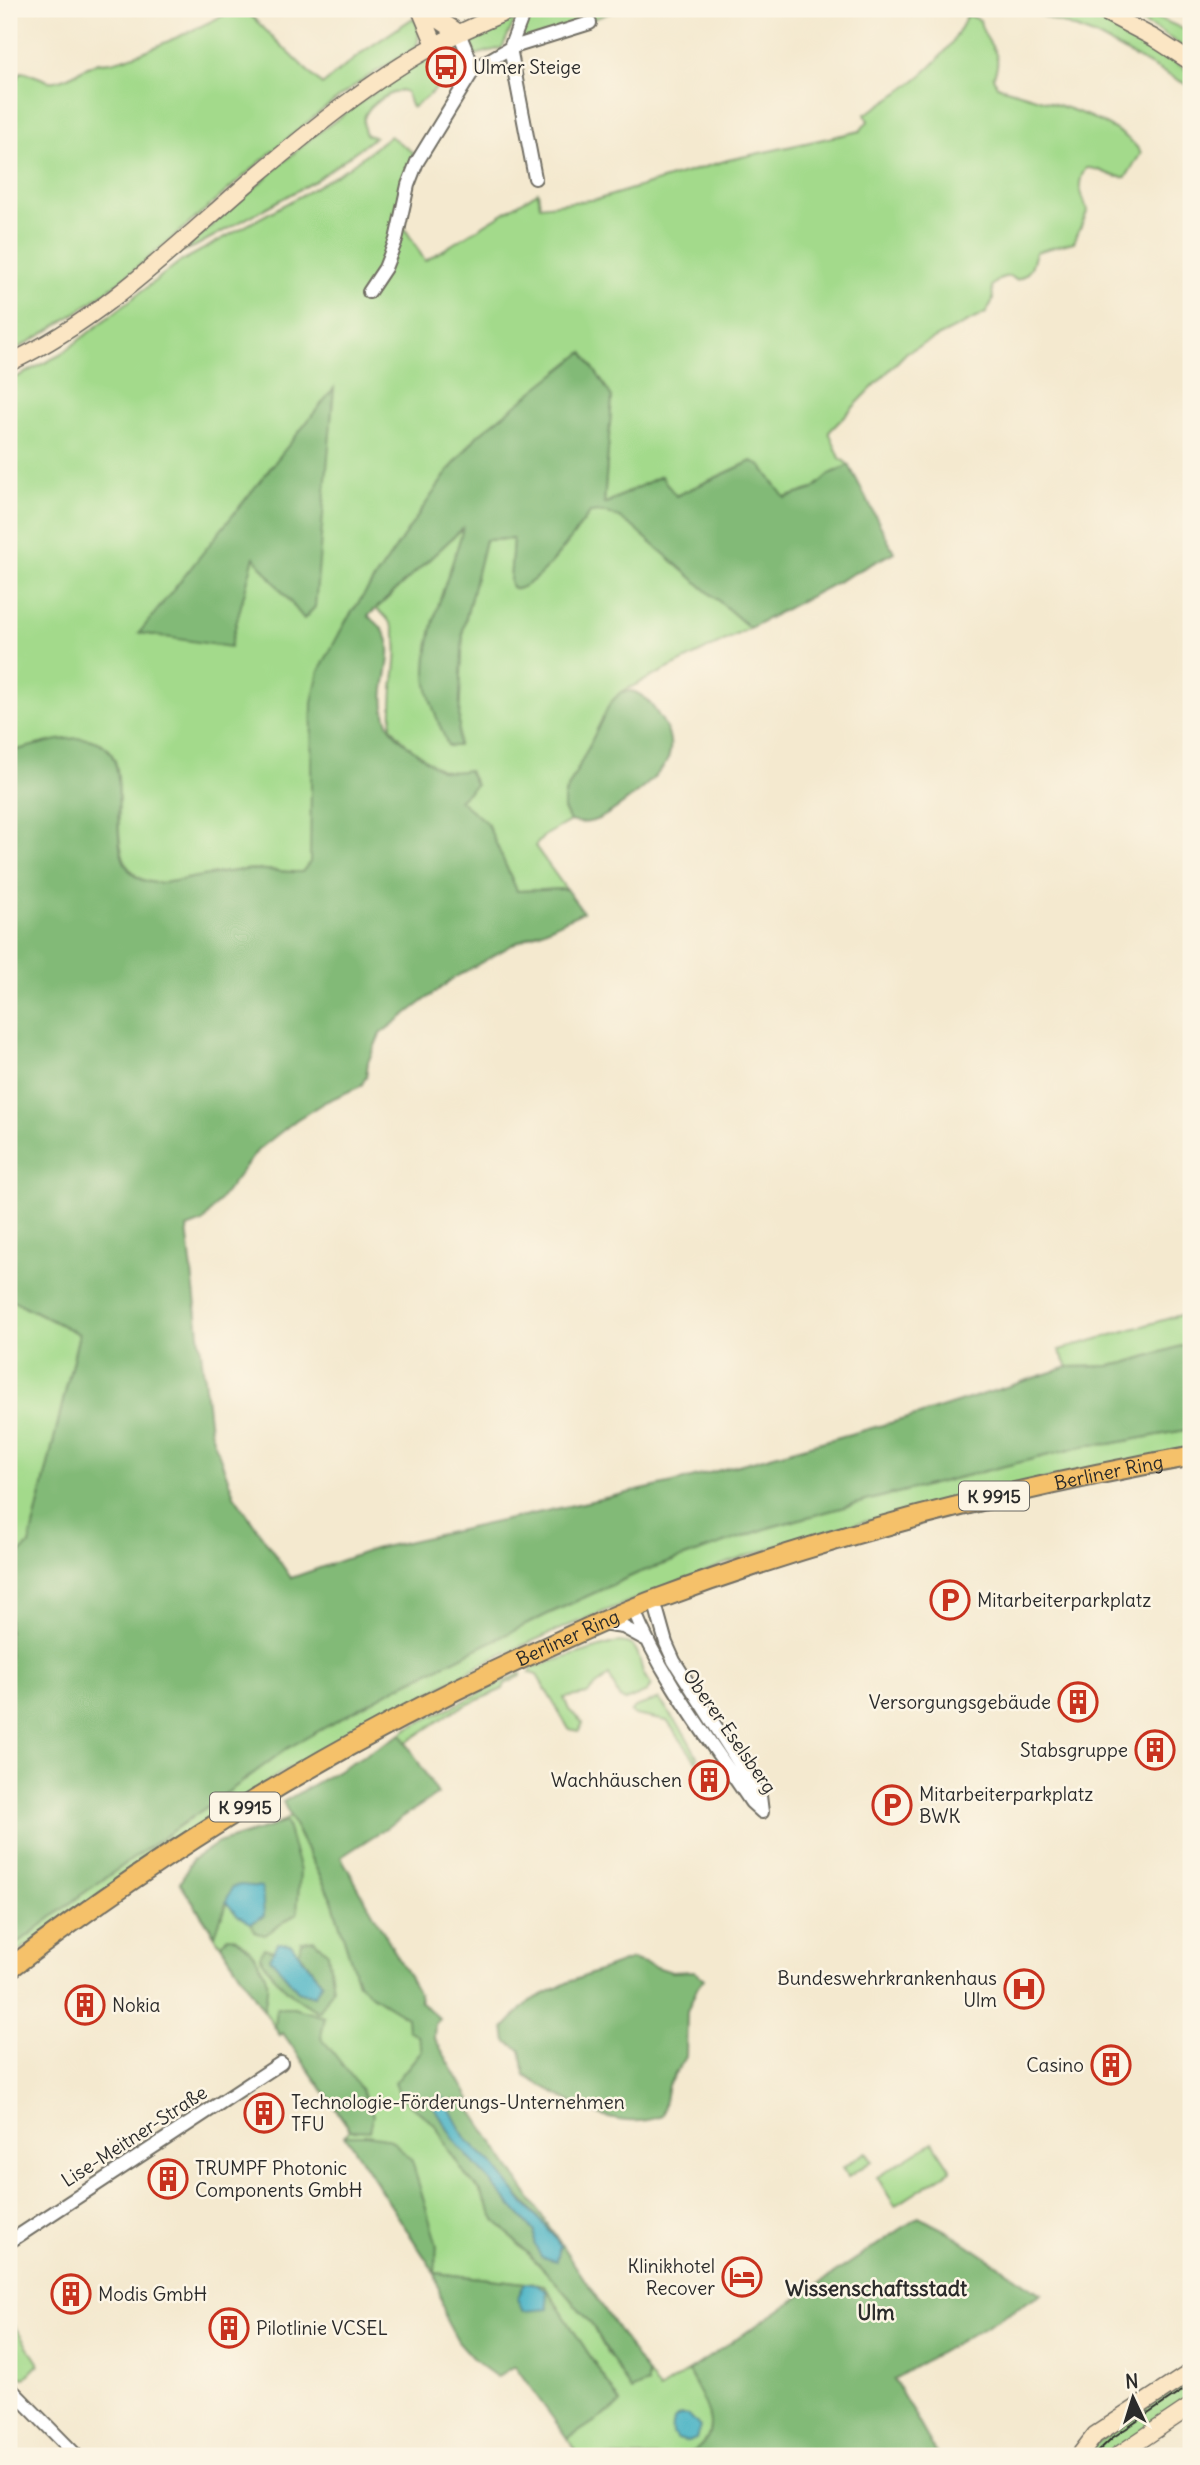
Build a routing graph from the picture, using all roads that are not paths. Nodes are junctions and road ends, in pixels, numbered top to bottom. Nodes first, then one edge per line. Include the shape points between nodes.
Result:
1 (421, 9) edge
2 (513, 9) edge
3 (525, 9) edge
4 (1098, 9) edge
5 (590, 23) dead end
6 (459, 33) junction
7 (435, 45) junction
8 (510, 48) junction
9 (1191, 62) edge
10 (474, 69) junction
11 (535, 178) dead end
12 (369, 292) dead end
13 (9, 363) edge
14 (1191, 1456) edge
15 (654, 1600) junction
16 (633, 1608) junction
17 (597, 1624) junction
18 (645, 1639) junction
19 (9, 1969) edge
20 (281, 2063) dead end
21 (9, 2242) edge
22 (1191, 2372) edge
23 (9, 2387) edge
24 (1191, 2406) edge
25 (77, 2456) edge
26 (1079, 2456) edge
27 (1117, 2456) edge

1 - 6 street
1 - 7 street
2 - 6 street
3 - 8 street
4 - 9 street
5 - 8 street
6 - 7 street
6 - 10 street
7 - 10 street via 454,67
7 - 13 street via 368,88 292,147 114,298
8 - 10 street
8 - 11 street
10 - 12 street via 418,162 396,240
14 - 15 main road, Berliner Ring / K 9915 via 957,1505 801,1550
15 - 16 main road, Berliner Ring / K 9915
15 - 18 street, Oberer Eselsberg via 674,1661 760,1796 762,1812
16 - 17 main road, Berliner Ring / K 9915
16 - 18 street, Oberer Eselsberg
17 - 18 street via 623,1627
17 - 19 main road, Berliner Ring / K 9915 via 496,1670 289,1781 181,1848
20 - 21 street, Lise-Meitner-Straße
22 - 26 street via 1095,2435
23 - 25 street
24 - 27 street

